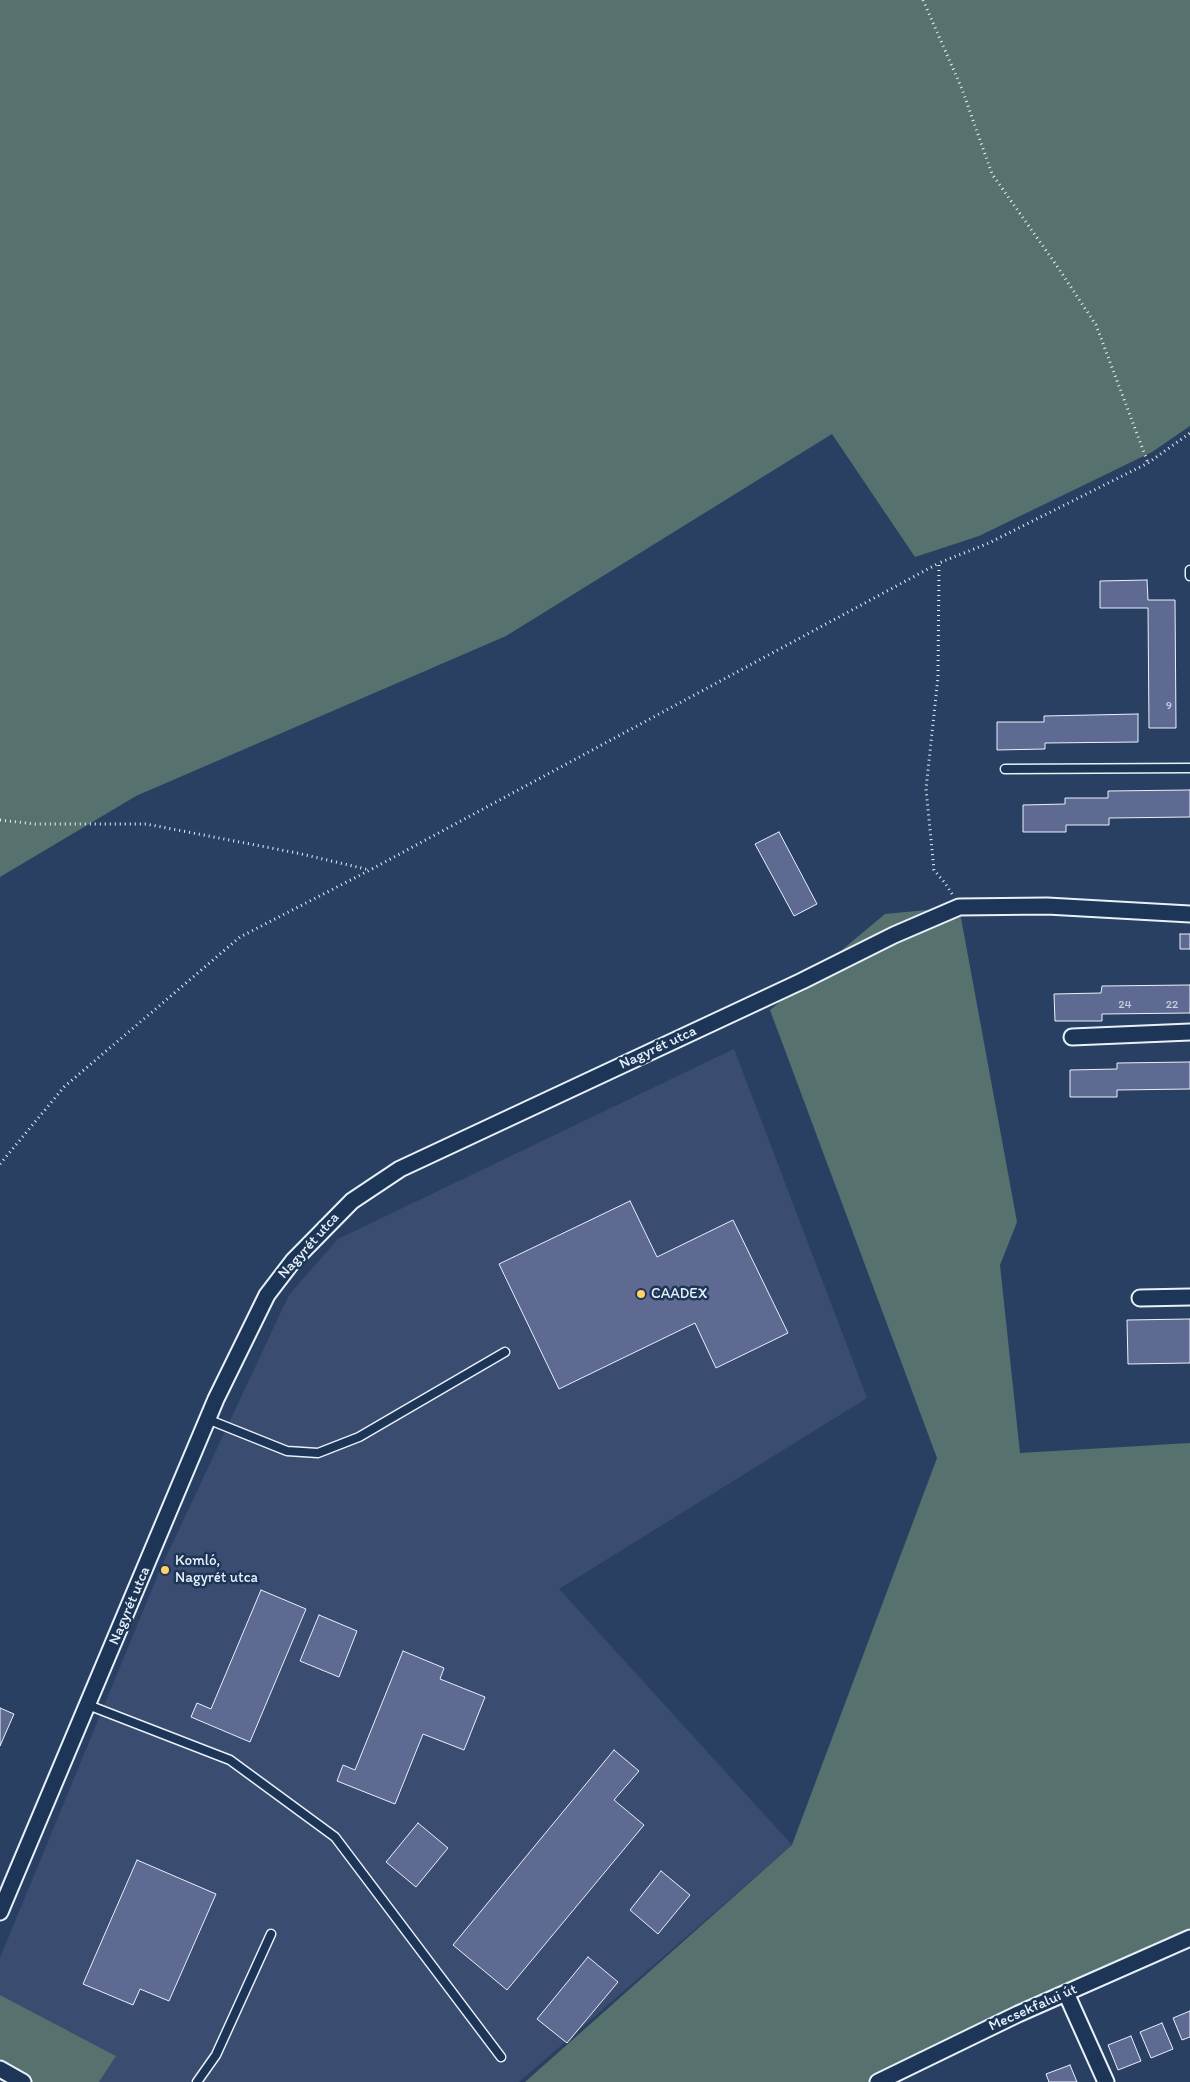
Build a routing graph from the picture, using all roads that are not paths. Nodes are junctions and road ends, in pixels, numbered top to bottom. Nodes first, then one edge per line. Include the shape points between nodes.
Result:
1 (1190, 570) edge
2 (1190, 576) edge
3 (1190, 768) edge
4 (1005, 769) dead end
5 (1190, 914) edge
6 (1190, 1032) edge
7 (1072, 1037) dead end
8 (1190, 1297) edge
9 (1140, 1298) dead end
10 (505, 1352) dead end
11 (207, 1419) junction
12 (88, 1705) junction
13 (0, 1912) edge
14 (271, 1934) dead end
15 (1190, 1938) edge
16 (1066, 1993) junction
17 (501, 2057) dead end
18 (0, 2069) edge
19 (23, 2082) edge
20 (197, 2082) edge
21 (878, 2082) edge
22 (1106, 2082) edge

1 - 2 lane
3 - 4 lane
5 - 11 street, Nagyrét utca via 1047,906 959,907 400,1169 352,1201 292,1261 267,1295
6 - 7 street
8 - 9 street
10 - 11 lane via 359,1437 318,1453 287,1451
11 - 12 street, Nagyrét utca
12 - 13 street, Nagyrét utca
12 - 17 lane via 230,1760 334,1838
14 - 20 lane via 216,2055
15 - 16 street, Mecsekfalui út
16 - 21 street, Mecsekfalui út
16 - 22 street
18 - 19 street

